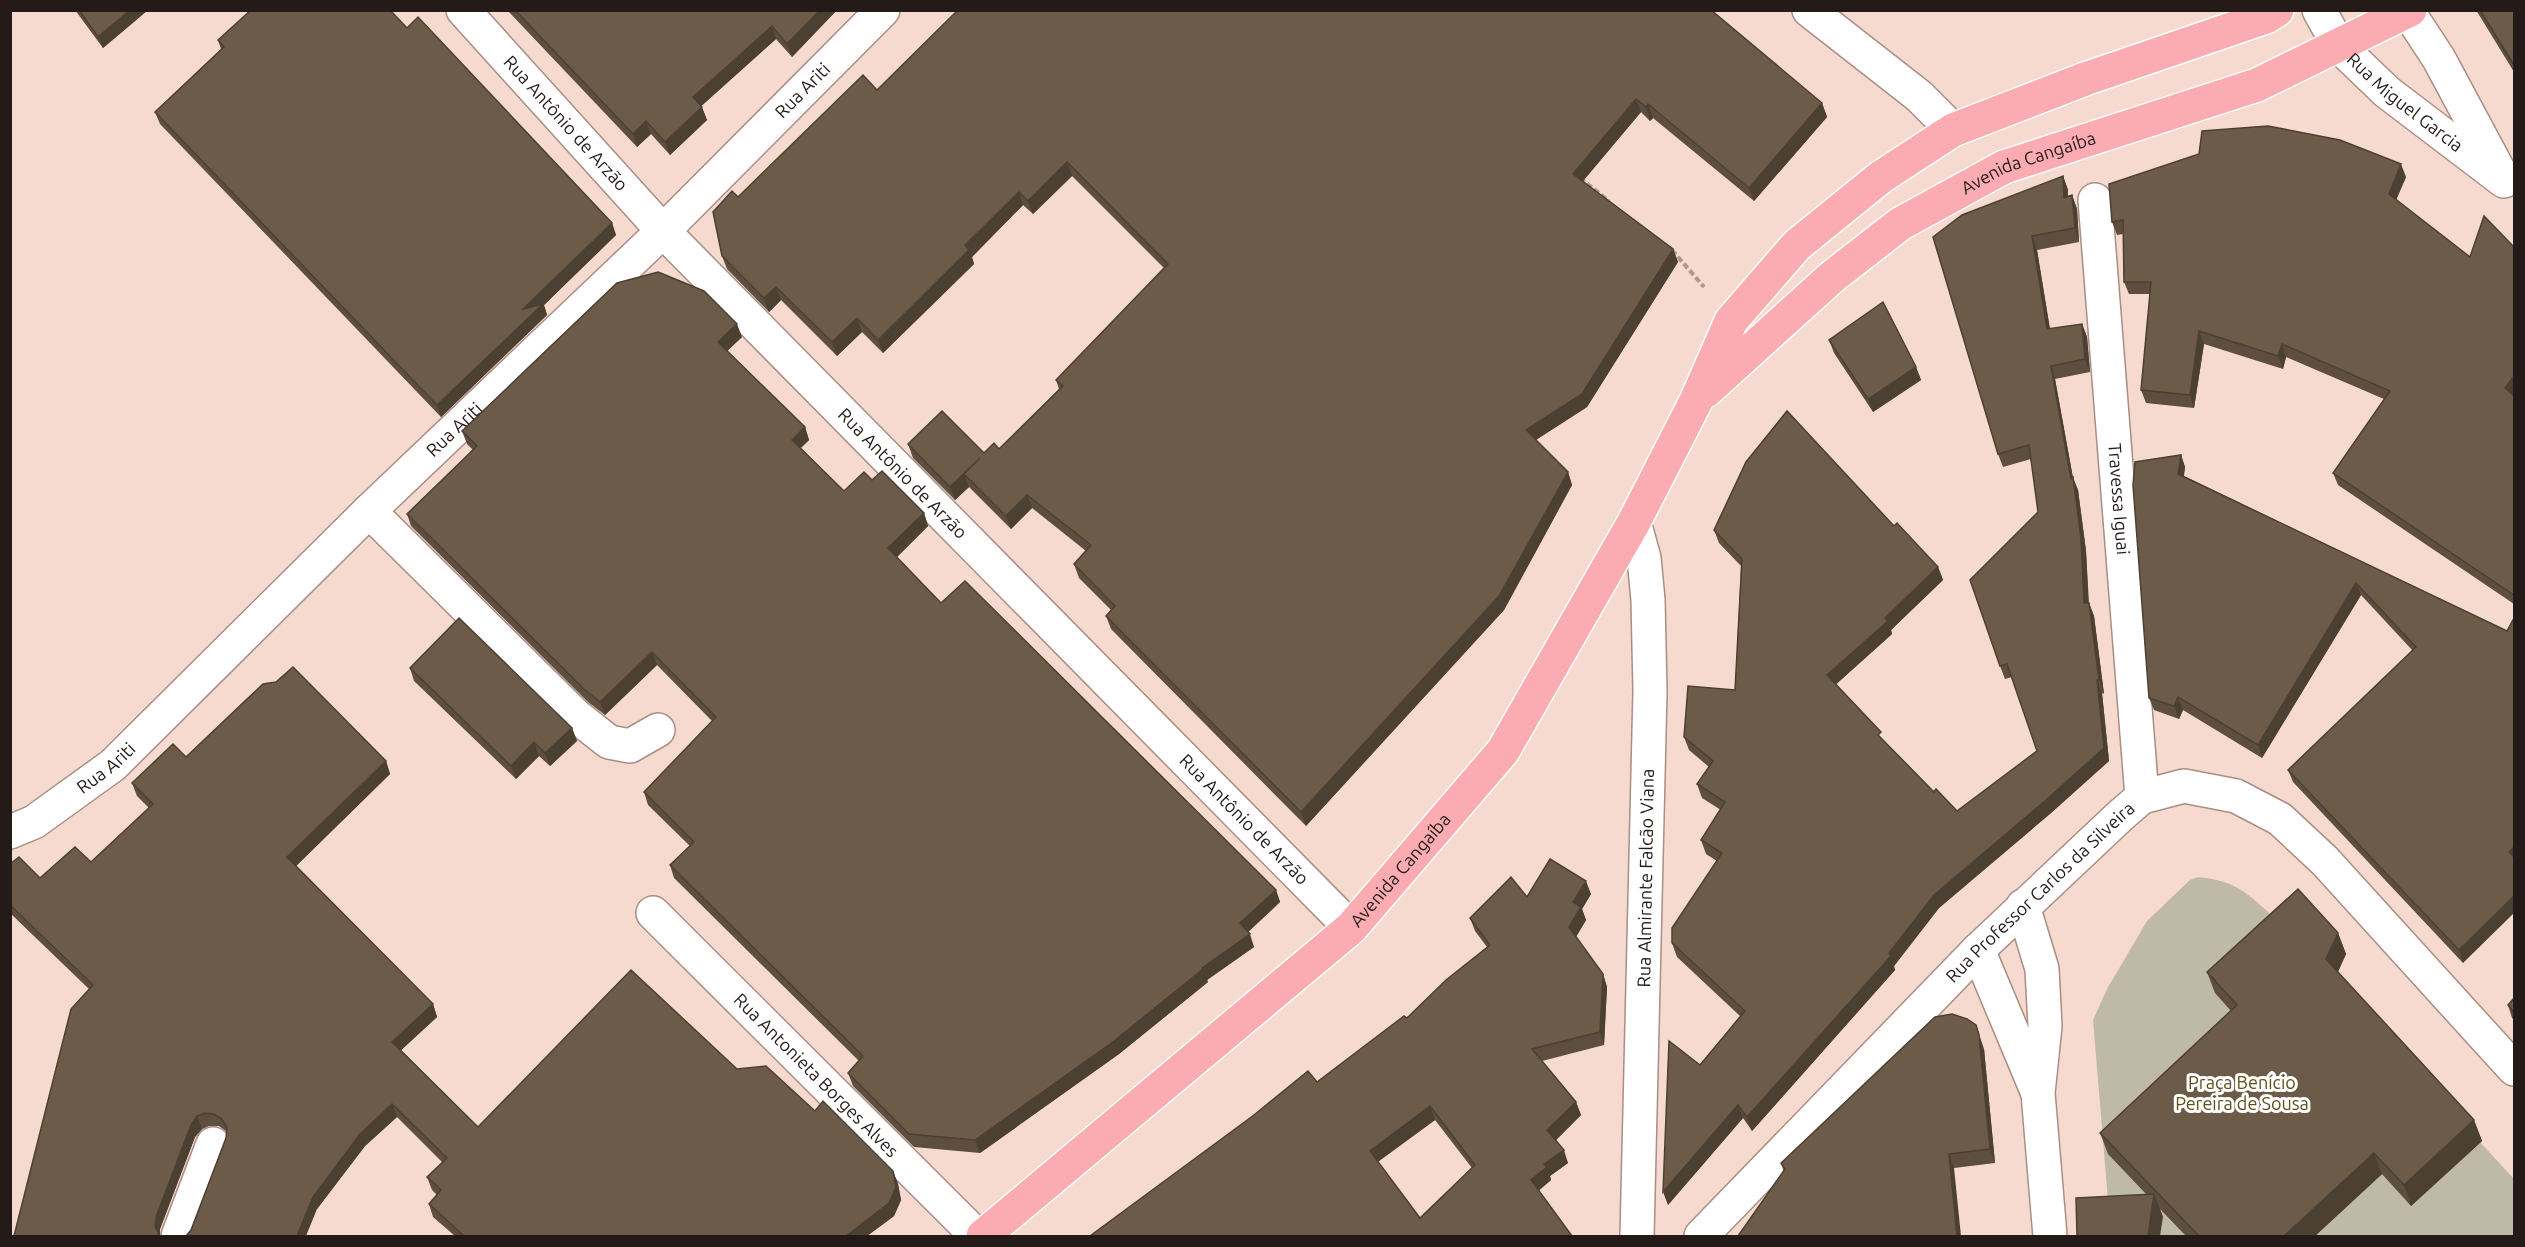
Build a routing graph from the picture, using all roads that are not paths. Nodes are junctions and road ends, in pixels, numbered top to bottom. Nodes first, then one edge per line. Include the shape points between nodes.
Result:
1 (463, 10) edge
2 (883, 10) edge
3 (1809, 10) edge
4 (2277, 10) edge
5 (2319, 10) edge
6 (2409, 11) edge
7 (2339, 46) junction
8 (1953, 130) junction
9 (2509, 188) edge
10 (2095, 200) dead end
11 (663, 231) junction
12 (1696, 401) junction
13 (369, 511) junction
14 (1634, 522) junction
15 (658, 730) dead end
16 (2142, 797) junction
17 (10, 832) edge
18 (2023, 906) junction
19 (653, 913) dead end
20 (1352, 928) junction
21 (1978, 950) junction
22 (2514, 1069) edge
23 (2038, 1093) junction
24 (213, 1144) dead end
25 (178, 1236) edge
26 (977, 1236) edge
27 (983, 1236) edge
28 (1636, 1236) edge
29 (1701, 1236) edge
30 (2050, 1236) edge

1 - 11 street, Rua Antônio de Arzão
2 - 11 street, Rua Ariti
3 - 8 street via 1919,96
4 - 8 main road, Avenida Cangaíba
5 - 7 street, Rua Miguel Garcia
6 - 7 main road, Avenida Cangaíba
6 - 9 street, Rua Miguel Garcia
7 - 9 street, Rua Miguel Garcia via 2387,92
7 - 12 main road, Avenida Cangaíba via 2257,85 2004,167 1900,224 1832,277
8 - 12 main road, Avenida Cangaíba via 1881,177 1797,245 1731,321
10 - 16 street, Travessa Iguai
11 - 13 street, Rua Ariti
11 - 20 street, Rua Antônio de Arzão
12 - 14 main road, Avenida Cangaíba
13 - 15 street via 576,716 609,742 630,746
13 - 17 street, Rua Ariti via 112,765 34,822
14 - 20 main road, Avenida Cangaíba via 1503,751
14 - 28 street, Rua Almirante Falcão Viana via 1646,579 1650,691
16 - 18 street, Rua Professor Carlos da Silveira
16 - 22 street, Rua Professor Carlos da Silveira via 2184,786 2236,796 2280,819 2325,861
18 - 21 street, Rua Professor Carlos da Silveira
18 - 23 street via 2042,969 2045,1026
19 - 26 street, Rua Antonieta Borges Alves
20 - 27 main road, Avenida Cangaíba
21 - 23 street
21 - 29 street, Rua Professor Carlos da Silveira
23 - 30 street
24 - 25 street

